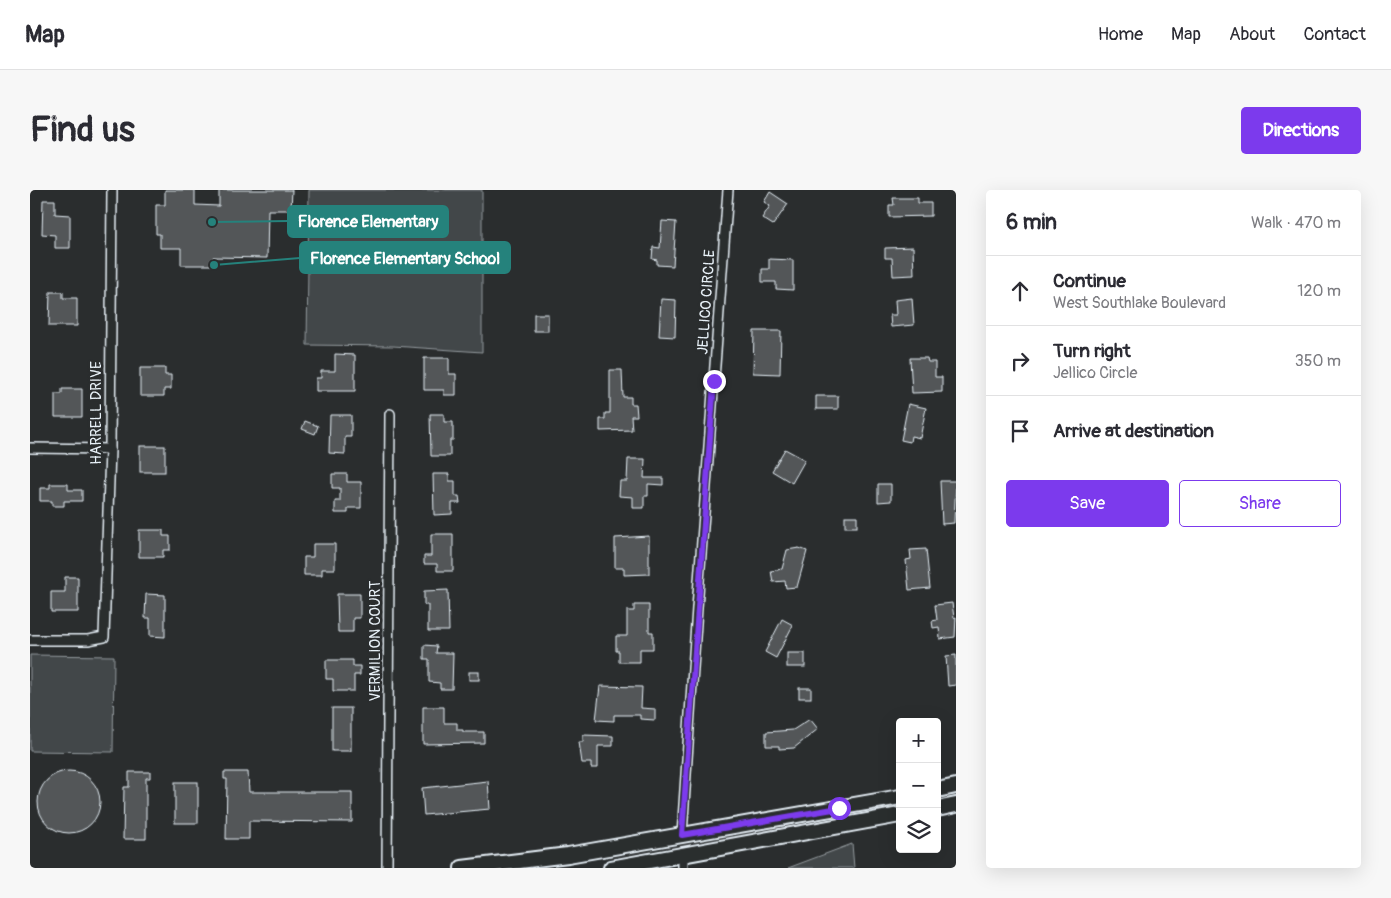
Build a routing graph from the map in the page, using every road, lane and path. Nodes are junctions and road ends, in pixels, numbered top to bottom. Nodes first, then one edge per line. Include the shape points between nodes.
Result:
1 (112, 190) edge
2 (728, 190) edge
3 (390, 414) dead end
4 (30, 448) edge
5 (110, 449) junction
6 (30, 640) edge
7 (956, 786) edge
8 (941, 789) edge
9 (896, 798) edge
10 (956, 805) edge
11 (941, 808) edge
12 (896, 816) edge
13 (682, 835) junction
14 (683, 861) edge
15 (387, 868) edge
16 (462, 868) edge
17 (611, 868) edge

1 - 5 street, HARRELL DRIVE
2 - 13 street, JELLICO CIRCLE
3 - 15 street, VERMILION COURT
4 - 5 street
5 - 6 street, HARRELL DRIVE via 104,637
7 - 8 main road
9 - 13 main road
10 - 11 main road
12 - 14 main road
13 - 14 main road
13 - 16 main road via 568,855
14 - 17 main road

